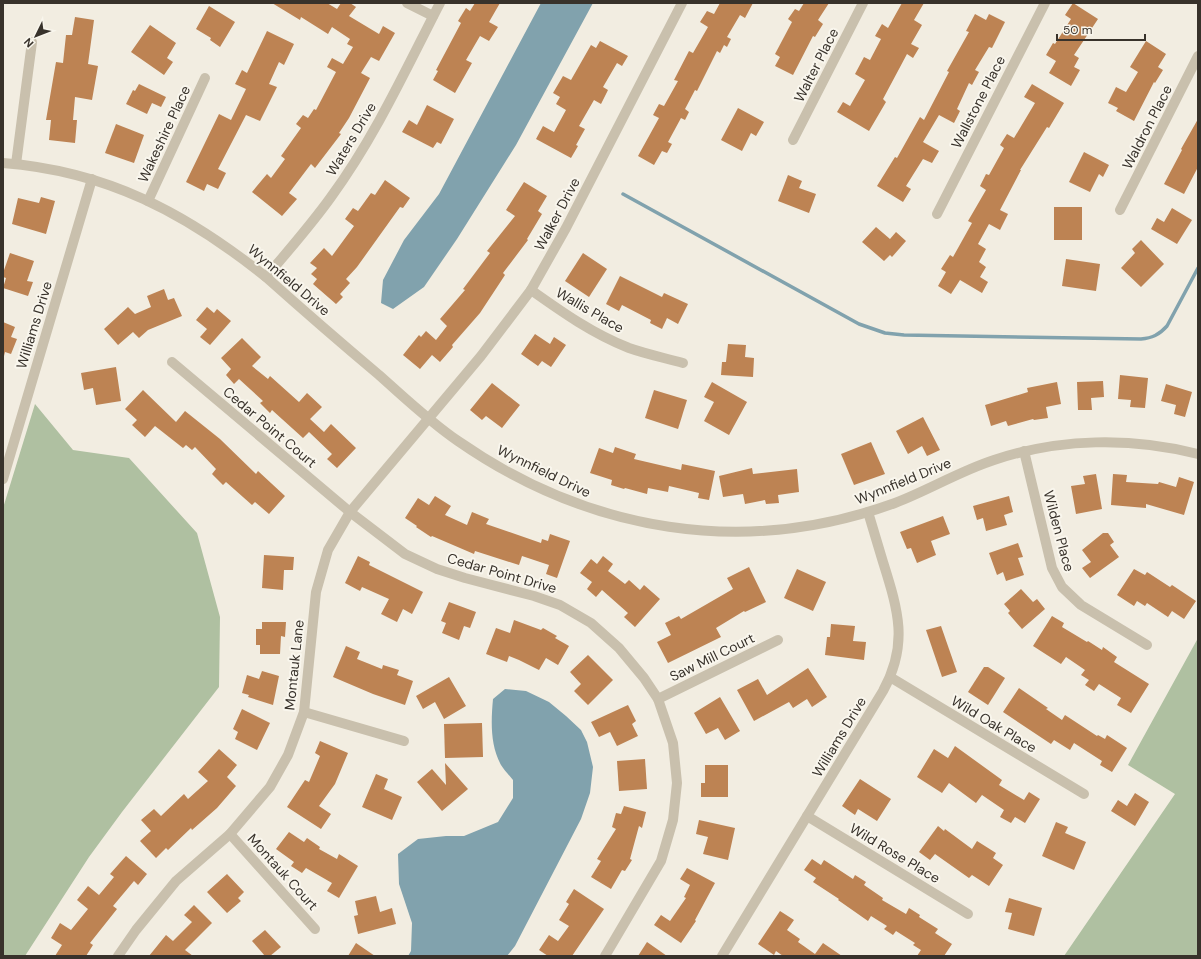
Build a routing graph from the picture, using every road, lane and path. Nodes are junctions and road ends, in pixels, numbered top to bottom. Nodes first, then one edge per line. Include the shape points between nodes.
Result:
1 (407, 3) edge
2 (440, 3) edge
3 (682, 3) edge
4 (863, 3) edge
5 (1045, 3) edge
6 (433, 16) junction
7 (32, 42) dead end
8 (1198, 56) edge
9 (205, 78) dead end
10 (793, 140) dead end
11 (3, 163) edge
12 (16, 164) junction
13 (92, 179) junction
14 (148, 201) junction
15 (1120, 210) dead end
16 (937, 214) dead end
17 (266, 277) junction
18 (531, 290) junction
19 (172, 362) dead end
20 (683, 363) dead end
21 (429, 419) junction
22 (1024, 451) junction
23 (1198, 454) edge
24 (5, 467) edge
25 (3, 478) edge
26 (350, 512) junction
27 (868, 512) junction
28 (778, 640) dead end
29 (1147, 645) dead end
30 (890, 677) junction
31 (658, 699) junction
32 (304, 712) junction
33 (404, 741) dead end
34 (1084, 794) dead end
35 (807, 816) junction
36 (230, 834) junction
37 (968, 914) dead end
38 (315, 929) dead end
39 (724, 955) edge
40 (118, 956) edge
41 (605, 956) edge

1 - 6 street
2 - 6 street, Waters Drive
3 - 18 street, Walker Drive via 566,228
4 - 10 street, Walter Place
5 - 16 street, Wallstone Place
6 - 17 street, Waters Drive via 361,152 331,197
7 - 12 street
8 - 15 street, Waldron Place
9 - 14 street, Wakeshire Place
11 - 12 street, Wynnfield Drive
12 - 13 street, Wynnfield Drive
13 - 14 street, Wynnfield Drive
13 - 24 street, Williams Drive
14 - 17 street, Wynnfield Drive via 219,240
17 - 21 street, Wynnfield Drive
18 - 20 street, Wallis Place via 583,325 614,342
18 - 21 street, Walker Drive
19 - 26 street, Cedar Point Court
21 - 26 street, Montauk Lane
21 - 27 street, Wynnfield Drive via 474,452 535,485 590,508 640,522 699,530 761,531 822,524
22 - 23 street, Wynnfield Drive via 1070,444 1107,442 1148,444
22 - 27 street, Wynnfield Drive via 980,465
22 - 29 street, Wilden Place via 1052,568 1057,579 1067,593 1081,605
24 - 25 street, Williams Drive
26 - 31 street, Cedar Point Drive via 405,554 437,569 560,605 591,623 620,648
26 - 32 street, Montauk Lane via 328,550 316,592
27 - 30 street, Williams Drive via 898,615 898,645
28 - 31 street, Saw Mill Court
30 - 34 street, Wild Oak Place
30 - 35 street, Williams Drive
31 - 41 street, Cedar Point Drive via 673,743 677,783 673,820 660,861
32 - 33 street
32 - 36 street, Montauk Lane via 288,755 270,787
35 - 37 street, Wild Rose Place
35 - 39 street, Williams Drive
36 - 38 street, Montauk Court
36 - 40 street, Montauk Lane via 176,881

